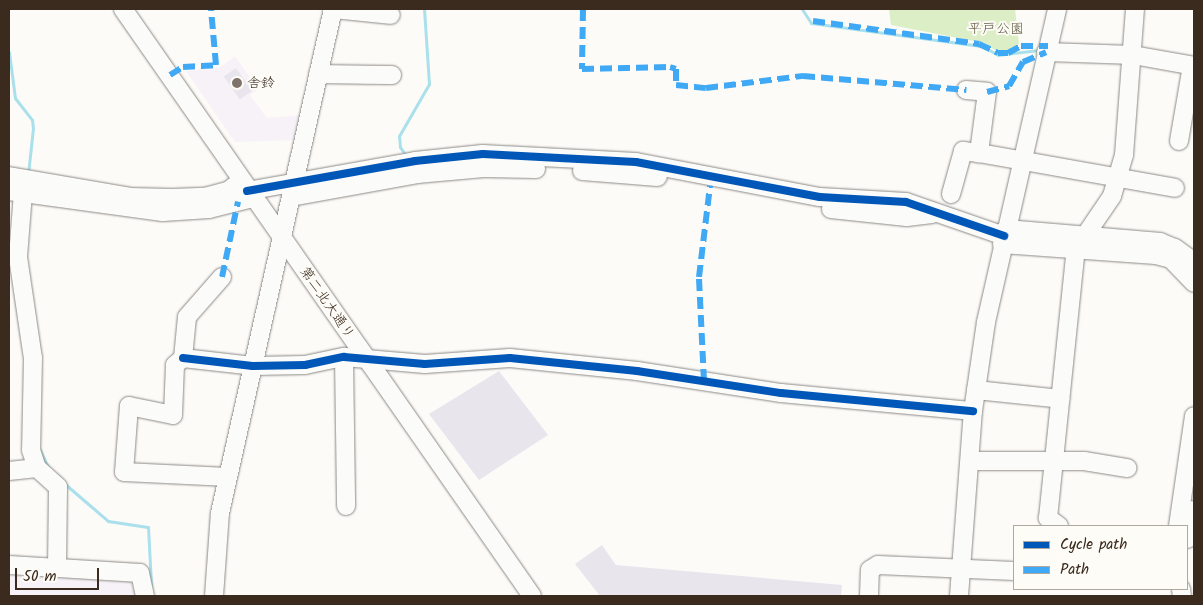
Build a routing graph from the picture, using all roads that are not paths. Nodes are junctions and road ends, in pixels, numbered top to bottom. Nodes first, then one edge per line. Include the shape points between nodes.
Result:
1 (123, 9) edge
2 (333, 9) edge
3 (1057, 9) edge
4 (1135, 9) edge
5 (391, 15) dead end
6 (1046, 52) junction
7 (1133, 55) junction
8 (1193, 66) edge
9 (318, 74) junction
10 (392, 75) dead end
11 (966, 90) dead end
12 (1180, 141) dead end
13 (979, 153) junction
14 (1022, 160) junction
15 (1118, 177) junction
16 (22, 186) edge
17 (293, 188) junction
18 (1174, 188) dead end
19 (247, 190) junction
20 (952, 194) dead end
21 (1004, 237) junction
22 (282, 238) junction
23 (1081, 242) junction
24 (1194, 262) edge
25 (222, 277) dead end
26 (1194, 283) edge
27 (344, 357) junction
28 (183, 358) junction
29 (367, 359) junction
30 (253, 366) junction
31 (976, 390) junction
32 (1061, 399) junction
33 (973, 410) junction
34 (1194, 416) edge
35 (1053, 460) junction
36 (970, 461) junction
37 (38, 468) junction
38 (1127, 468) dead end
39 (9, 470) edge
40 (228, 477) junction
41 (1194, 492) edge
42 (346, 506) dead end
43 (1058, 525) edge
44 (1178, 525) edge
45 (1188, 532) edge
46 (9, 566) edge
47 (57, 567) junction
48 (962, 569) junction
49 (1013, 571) edge
50 (145, 596) edge
51 (214, 596) edge
52 (532, 596) edge
53 (869, 596) edge
54 (959, 596) edge

1 - 19 street, 第二北大通り
2 - 5 street
2 - 9 street
3 - 6 street
4 - 7 street
6 - 7 street
6 - 14 street
7 - 8 street
7 - 15 street via 1124,155
8 - 12 street
9 - 10 street
9 - 17 street
11 - 13 street via 987,92
13 - 14 street
13 - 20 street via 963,151
14 - 15 street
14 - 21 street
15 - 18 street
15 - 23 street via 1112,196
16 - 19 street via 164,212 208,209
16 - 37 street via 18,257 33,358 31,450
17 - 19 street
17 - 21 street via 484,168 635,168 819,208 907,216 939,214
17 - 22 street
19 - 22 street, 第二北大通り
21 - 23 street
21 - 31 street
22 - 29 street, 第二北大通り
22 - 30 street
23 - 24 street via 1160,242
23 - 26 street via 1171,259
23 - 32 street
25 - 28 street via 187,317
27 - 29 street
27 - 30 street via 305,365
27 - 42 street
28 - 30 street
28 - 40 street via 175,365 173,415 129,406 124,472
29 - 33 street via 425,364 510,358 637,371 781,393
29 - 52 street, 第二北大通り
30 - 40 street
31 - 32 street
31 - 33 street
32 - 35 street
33 - 36 street
34 - 44 street
35 - 36 street
35 - 38 street
35 - 43 street via 1048,518
36 - 48 street
37 - 39 street
37 - 47 street via 58,487
40 - 51 street via 216,536
41 - 45 street
46 - 47 street
47 - 50 street via 140,573
48 - 49 street
48 - 53 street via 878,565 870,570
48 - 54 street

